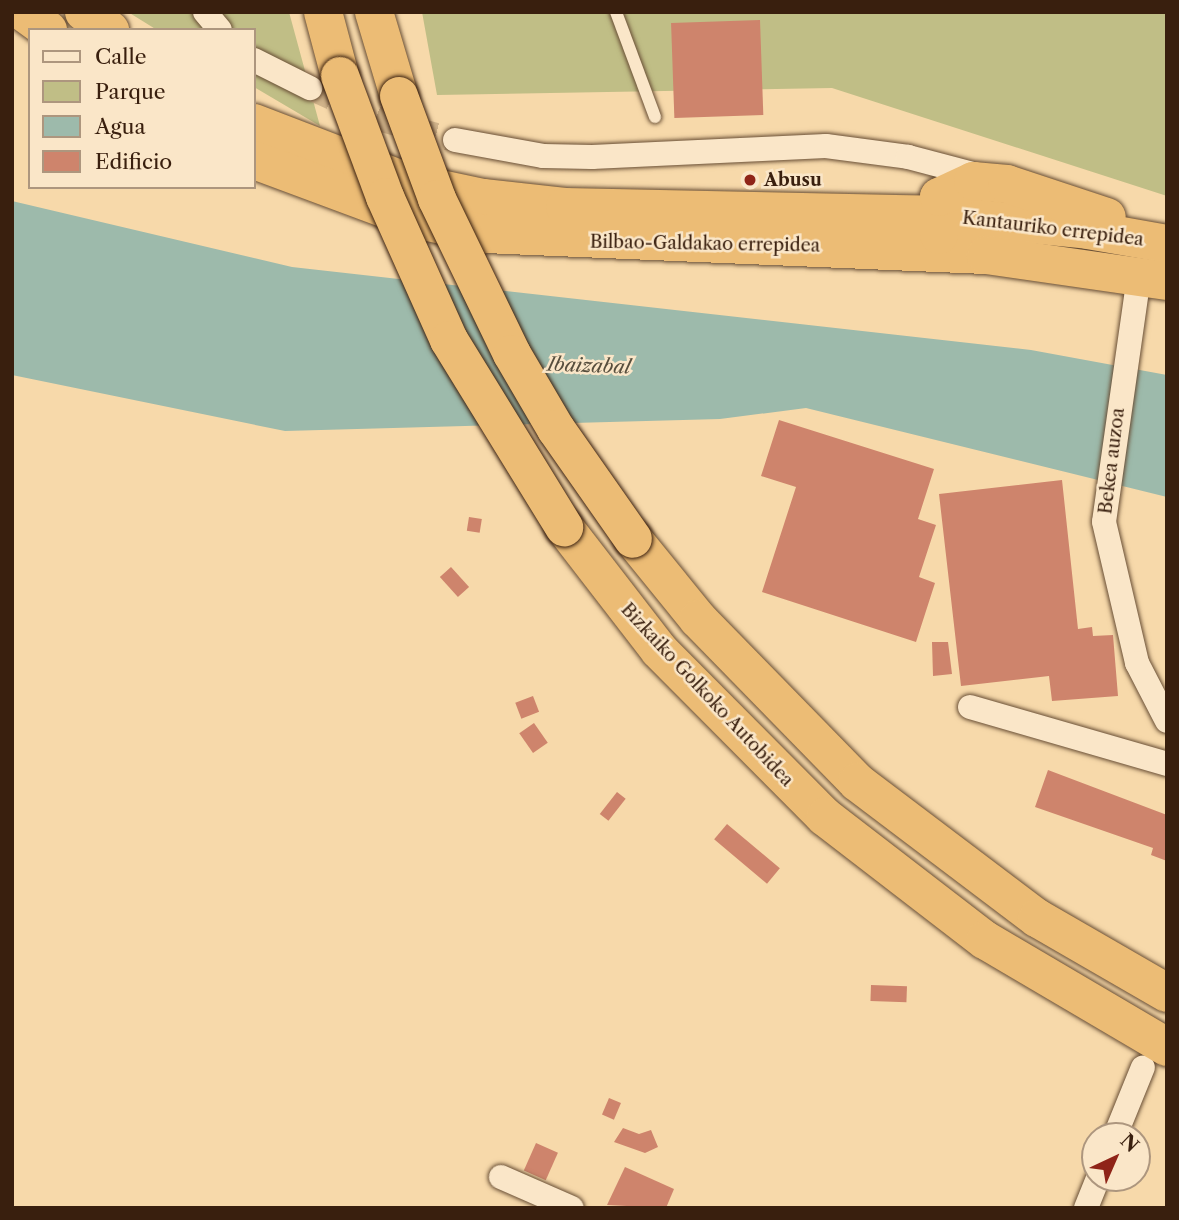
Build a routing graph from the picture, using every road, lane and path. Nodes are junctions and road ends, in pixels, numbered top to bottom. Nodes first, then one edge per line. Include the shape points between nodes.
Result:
1 (23, 12) edge
2 (84, 12) edge
3 (205, 12) edge
4 (323, 12) edge
5 (373, 12) edge
6 (616, 12) edge
7 (45, 28) edge
8 (107, 28) edge
9 (218, 28) edge
10 (256, 61) edge
11 (325, 82) junction
12 (655, 117) dead end
13 (256, 124) edge
14 (455, 140) tunnel mouth
15 (908, 158) junction
16 (256, 161) edge
17 (1007, 184) junction
18 (939, 221) junction
19 (1167, 244) edge
20 (1153, 279) edge
21 (970, 707) dead end
22 (1167, 721) edge
23 (1167, 764) edge
24 (1167, 993) edge
25 (1155, 1057) edge
26 (1122, 1122) edge
27 (501, 1177) dead end
28 (572, 1208) edge

1 - 7 highway
2 - 8 highway
3 - 9 street
4 - 11 highway, Bizkaiko Golkoko Autobidea
5 - 24 highway, bridge via 437,198 512,354 556,429 633,539 698,619 858,782 1038,918
6 - 12 lane
10 - 11 street
11 - 25 highway, Bizkaiko Golkoko Autobidea, bridge via 385,197 449,340 564,527 659,650 825,817 985,940
13 - 18 highway, Bilbao-Galdakao errepidea via 408,183 483,198 565,207
14 - 15 street via 543,156 826,146
15 - 17 street
15 - 18 street
16 - 18 highway, Bilbao-Galdakao errepidea via 413,219 485,234 570,241
17 - 18 highway via 973,181
17 - 19 highway via 1087,209
18 - 19 highway, Kantauriko errepidea via 1088,230
18 - 20 highway, Bilbao-Galdakao errepidea
20 - 22 street, Bekea auzoa via 1125,360 1104,522 1137,663
21 - 23 street
25 - 26 street
27 - 28 street

